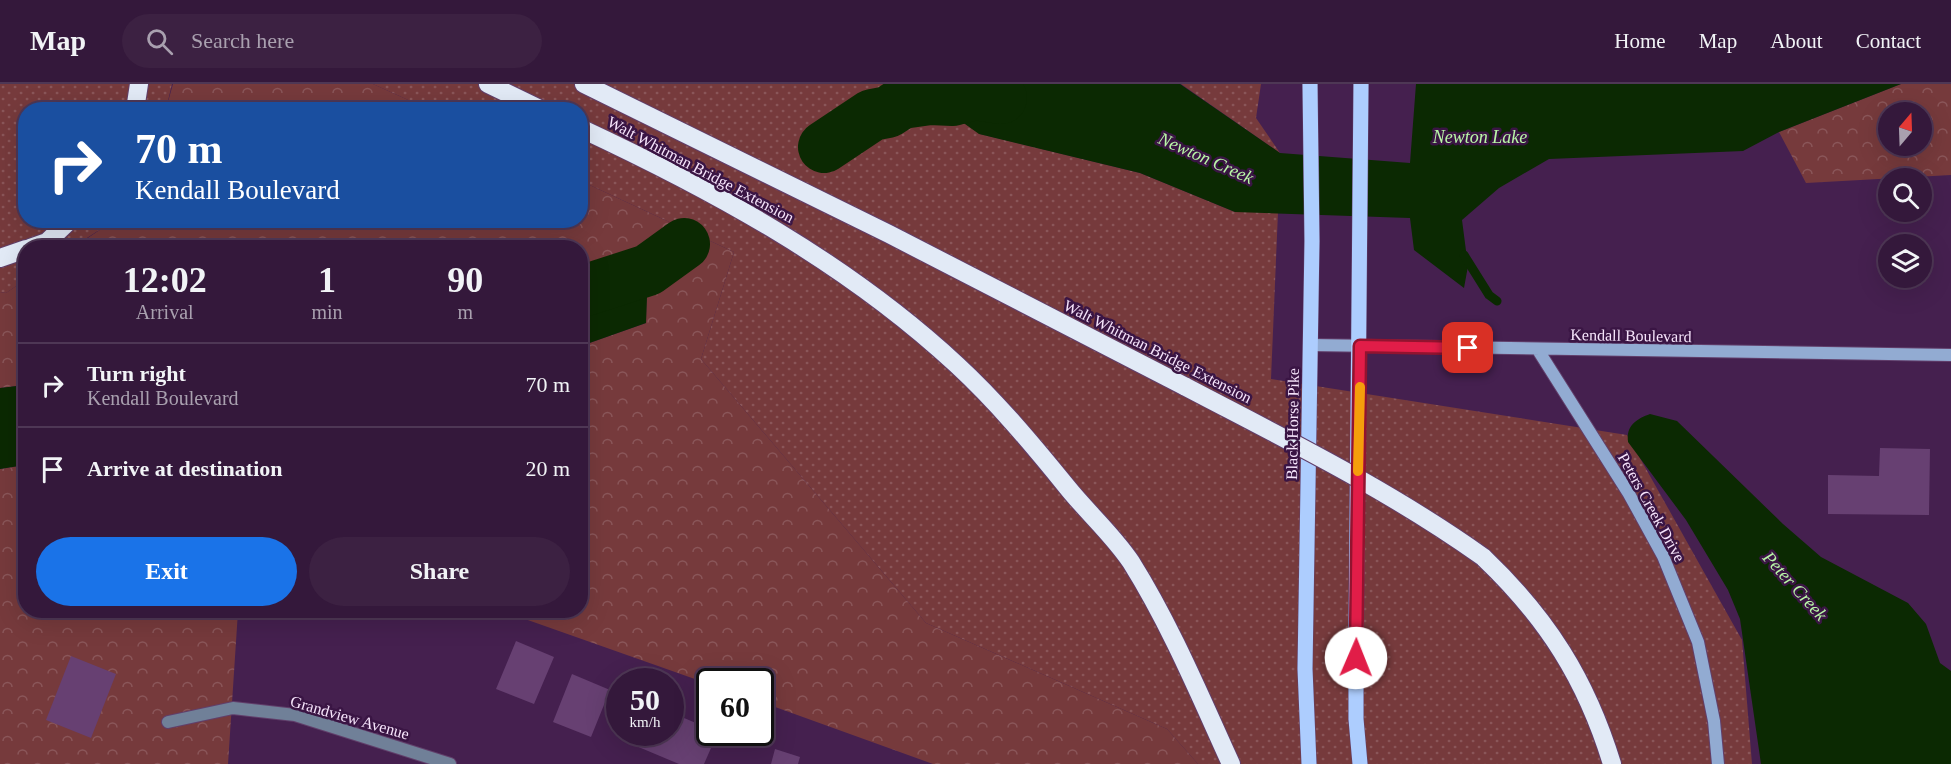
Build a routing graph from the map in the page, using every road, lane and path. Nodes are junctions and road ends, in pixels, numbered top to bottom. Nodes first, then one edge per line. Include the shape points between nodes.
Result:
1 (139, 84) edge
2 (488, 84) edge
3 (584, 84) edge
4 (1310, 84) edge
5 (1361, 84) edge
6 (136, 102) edge
7 (525, 102) edge
8 (588, 132) edge
9 (62, 228) edge
10 (49, 240) edge
11 (18, 252) edge
12 (0, 258) edge
13 (1311, 345) junction
14 (1360, 346) junction
15 (1538, 350) junction
16 (1951, 355) edge
17 (168, 722) dead end
18 (450, 764) edge
19 (1231, 764) edge
20 (1309, 764) edge
21 (1360, 764) edge
22 (1611, 764) edge
23 (1718, 764) edge

1 - 6 highway
2 - 7 highway
3 - 22 highway, Walt Whitman Bridge Extension, bridge via 889,234 1186,387 1433,521 1483,557 1531,606 1582,683
4 - 13 main road, Black Horse Pike
5 - 14 main road
8 - 19 highway, Walt Whitman Bridge Extension via 779,231 842,272 957,365 997,405 1129,560 1165,620
9 - 10 highway
11 - 12 highway
13 - 14 street, Kendall Boulevard
13 - 20 main road, Black Horse Pike via 1305,669
14 - 15 street, Kendall Boulevard
14 - 21 main road via 1356,661
15 - 16 street, Kendall Boulevard
15 - 23 street, Peters Creek Drive via 1629,494 1663,556 1698,642 1714,721
17 - 18 street, Grandview Avenue via 233,708 295,715

